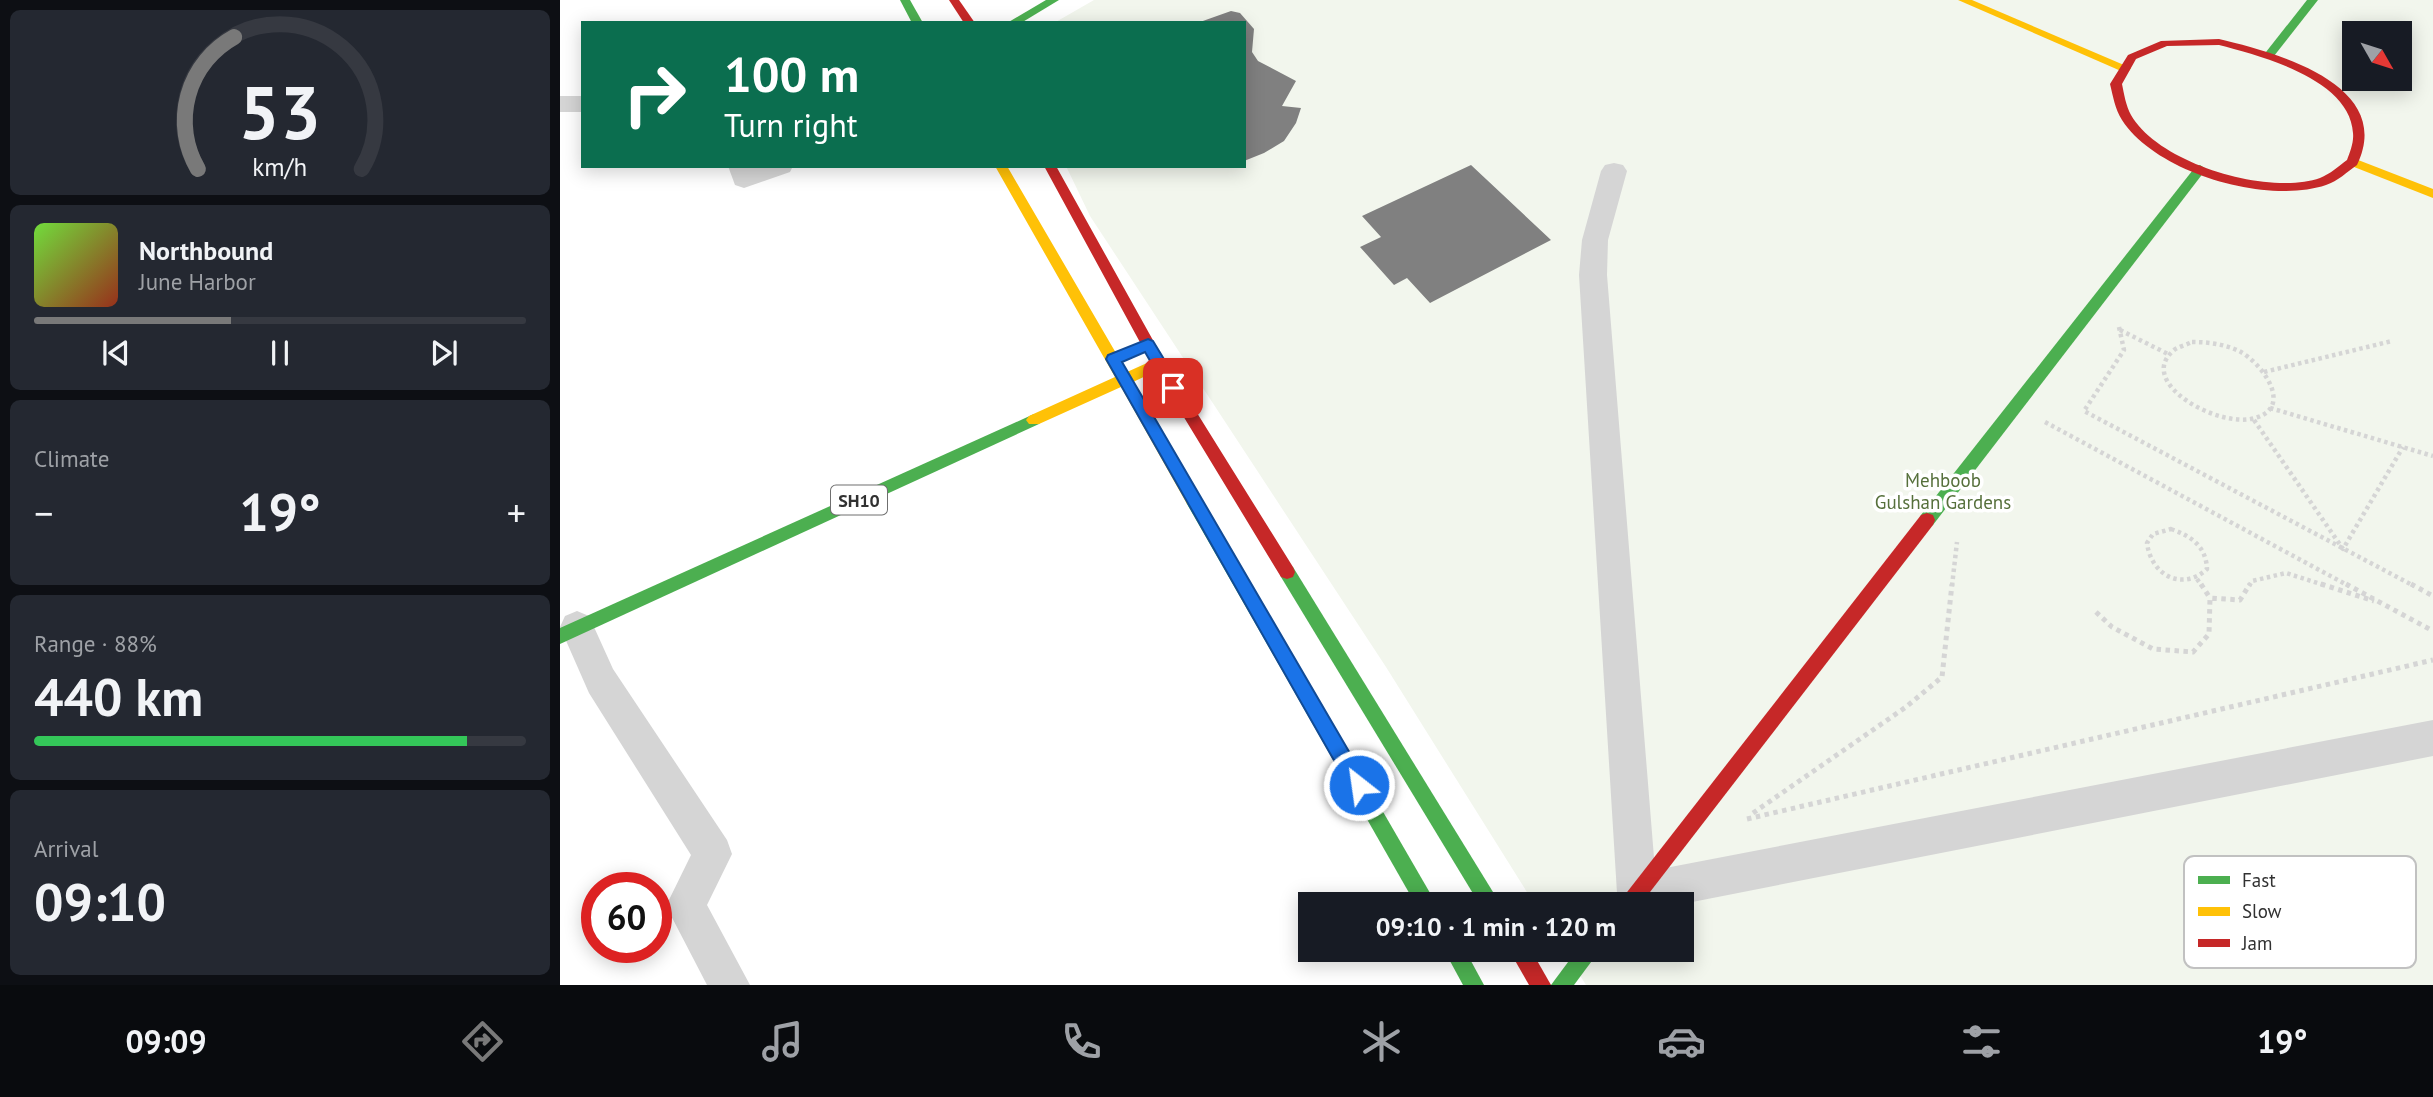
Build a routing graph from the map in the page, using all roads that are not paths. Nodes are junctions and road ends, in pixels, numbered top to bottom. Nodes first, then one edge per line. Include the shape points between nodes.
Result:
1 (905, 0) edge
2 (954, 0) edge
3 (1054, 0) edge
4 (1963, 0) edge
5 (2313, 0) edge
6 (917, 21) edge
7 (969, 21) edge
8 (1016, 21) edge
9 (2270, 54) junction
10 (2125, 68) junction
11 (560, 104) edge
12 (581, 104) edge
13 (2353, 162) junction
14 (741, 168) edge
15 (775, 168) edge
16 (1002, 168) edge
17 (1051, 168) edge
18 (2200, 169) junction
19 (1614, 171) dead end
20 (2433, 194) edge
21 (1125, 355) junction
22 (1159, 364) junction
23 (1125, 379) junction
24 (569, 631) edge
25 (2433, 738) edge
26 (1420, 892) edge
27 (1484, 892) edge
28 (1632, 892) edge
29 (1637, 892) edge
30 (1667, 892) edge
31 (1461, 962) edge
32 (1527, 962) edge
33 (1580, 962) edge
34 (729, 985) edge
35 (1474, 985) edge
36 (1541, 985) edge
37 (1562, 985) edge

1 - 6 main road
2 - 7 main road
3 - 8 main road
4 - 10 main road
5 - 9 main road
9 - 10 main road via 2219,42 2165,43 2132,57
9 - 13 main road via 2315,76 2346,103 2360,132
10 - 18 main road via 2116,84 2126,118 2170,156
11 - 12 street
13 - 18 main road via 2320,182 2278,187
13 - 20 main road
14 - 15 street via 744,179
16 - 21 main road
17 - 21 main road
18 - 29 main road
19 - 28 street via 1595,240 1593,275
21 - 22 main road
21 - 23 main road
22 - 23 main road, SH10
22 - 27 main road
23 - 24 main road, SH10
23 - 26 main road
24 - 34 street via 713,854 685,906
25 - 30 street
31 - 35 main road
32 - 36 main road
33 - 37 main road

